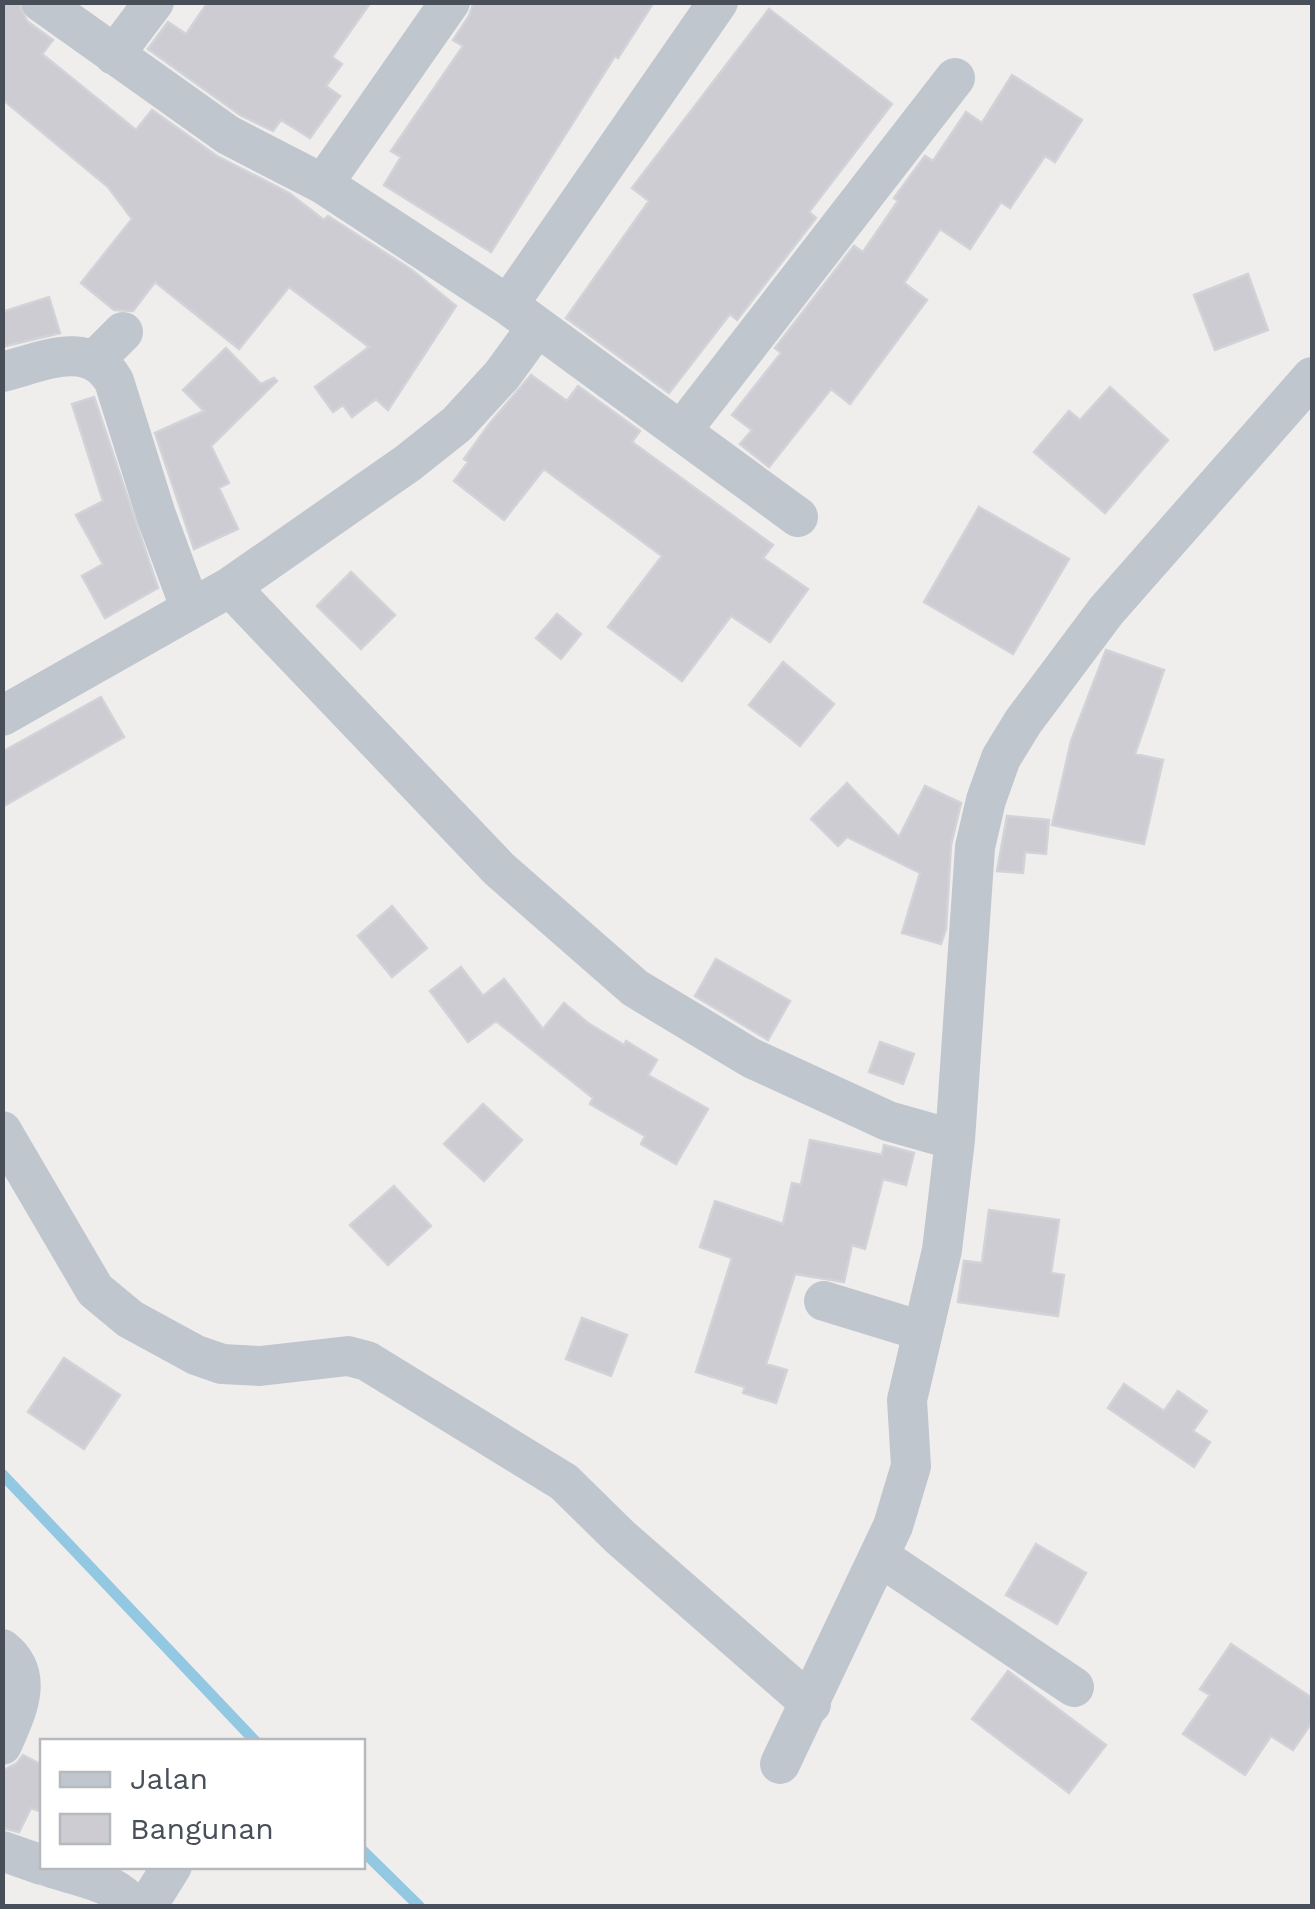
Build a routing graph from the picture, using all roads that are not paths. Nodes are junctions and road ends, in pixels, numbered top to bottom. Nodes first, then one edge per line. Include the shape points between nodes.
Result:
1 (41, 2) edge
2 (154, 2) edge
3 (450, 2) edge
4 (718, 2) edge
5 (114, 55) junction
6 (955, 78) dead end
7 (323, 184) junction
8 (522, 316) junction
9 (2, 372) edge
10 (1312, 376) edge
11 (682, 430) junction
12 (798, 517) dead end
13 (230, 587) junction
14 (190, 607) junction
15 (2, 716) edge
16 (2, 1131) edge
17 (955, 1140) junction
18 (824, 1302) dead end
19 (922, 1332) junction
20 (879, 1556) junction
21 (2, 1649) edge
22 (1074, 1687) dead end
23 (811, 1704) junction
24 (2, 1745) edge
25 (780, 1764) dead end
26 (2, 1851) edge
27 (40, 1865) edge
28 (53, 1869) edge
29 (170, 1869) edge
30 (132, 1906) edge
31 (148, 1906) edge

1 - 5 street
2 - 5 street
3 - 7 street
4 - 8 street
5 - 7 street via 228,135
6 - 11 street
7 - 8 street
8 - 11 street
8 - 13 street via 502,375 457,424
9 - 14 street via 109,346 114,381
10 - 17 street via 1106,611 1001,758 975,847
11 - 12 street
13 - 14 street
13 - 17 street via 499,870 634,988 751,1058 888,1120
14 - 15 street
16 - 23 street via 95,1290 130,1319 222,1364 348,1356 367,1361 564,1482
17 - 19 street via 942,1250
18 - 19 street
19 - 20 street via 908,1400 911,1466
20 - 22 street
20 - 23 street
21 - 24 street via 22,1675 22,1692
23 - 25 street
26 - 27 street
28 - 30 street via 111,1889
29 - 31 street

